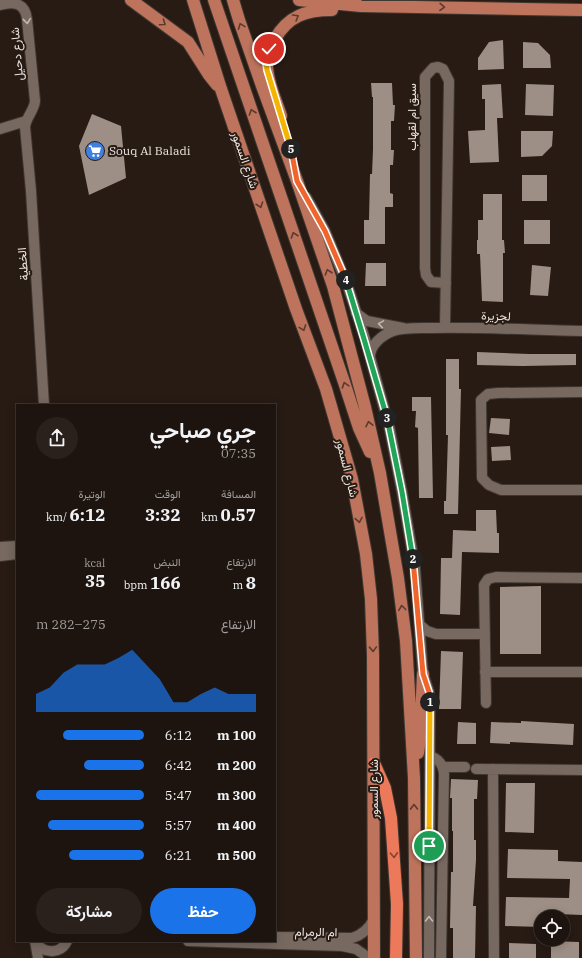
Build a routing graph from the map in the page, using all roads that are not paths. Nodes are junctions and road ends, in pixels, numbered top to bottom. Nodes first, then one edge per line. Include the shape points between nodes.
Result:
1 (131, 0) edge
2 (193, 0) edge
3 (214, 0) edge
4 (233, 0) edge
5 (299, 0) edge
6 (0, 5) edge
7 (361, 6) junction
8 (582, 10) edge
9 (221, 89) junction
10 (26, 121) junction
11 (0, 129) edge
12 (297, 181) junction
13 (446, 283) junction
14 (356, 313) junction
15 (446, 328) junction
16 (409, 329) junction
17 (582, 331) edge
18 (370, 360) junction
19 (582, 392) edge
20 (44, 404) edge
21 (380, 473) junction
22 (582, 490) edge
23 (16, 546) edge
24 (0, 547) edge
25 (16, 554) edge
26 (0, 556) edge
27 (582, 578) edge
28 (420, 625) junction
29 (436, 634) junction
30 (485, 634) junction
31 (421, 649) junction
32 (485, 672) junction
33 (582, 672) edge
34 (423, 674) junction
35 (486, 703) dead end
36 (430, 756) junction
37 (374, 763) junction
38 (443, 767) junction
39 (465, 767) dead end
40 (476, 769) dead end
41 (493, 769) junction
42 (582, 770) edge
43 (414, 778) junction
44 (374, 919) junction
45 (276, 937) edge
46 (35, 942) edge
47 (36, 942) edge
48 (219, 942) edge
49 (66, 943) edge
50 (38, 958) edge
51 (58, 958) edge
52 (369, 958) edge
53 (374, 958) edge
54 (396, 958) edge
55 (416, 958) edge
56 (429, 958) edge
57 (441, 958) edge
58 (494, 958) edge

1 -> 9 main road via 188,42
2 - 9 main road, شارع السمور
21 -> 3 main road via 359,428
12 -> 4 main road
5 - 7 main road
6 -> 10 street, شارع دحيل via 16,3 26,13 35,101
7 -> 8 main road
12 -> 7 main road via 292,152 267,70 269,49 284,26 298,16 314,10
9 -> 37 main road, شارع السمور via 326,389 352,479 366,554 371,599
10 - 11 street
10 - 20 street, الخطية
12 - 14 street via 339,262
21 -> 12 main road via 333,286
13 - 13 street, سيق ام لقهاب via 448,81 443,69 438,67 433,68 425,77 425,268 431,282
13 - 15 street, سيق ام لقهاب
16 -> 14 street, لجزيرة via 367,321
14 - 18 street
15 - 16 street, لجزيرة
15 - 17 street, لجزيرة
16 - 18 street, لجزيرة via 394,331 374,344
18 - 28 street via 389,426 402,492 415,568
19 - 22 street via 498,393 488,394 481,400 482,478 489,485 501,490
43 -> 21 main road via 406,641
23 - 24 street
25 - 26 street
27 - 30 street via 488,579 484,584
28 - 29 street via 426,631
28 - 31 street
29 - 30 street
29 - 31 street
30 - 32 street
31 - 34 street
32 - 33 street
32 - 35 street
34 - 36 street via 429,692
34 - 43 main road via 420,739
36 - 38 street
56 -> 36 street
37 - 44 main road, شارع السمور
37 -> 54 highway via 385,788 391,818
38 - 39 street
38 - 57 street
40 - 41 street
41 - 42 street
41 - 58 street
55 -> 43 main road
44 - 45 street, ام الرمرام via 368,929 352,938
44 - 53 main road, شارع السمور
46 - 50 street
47 - 49 street via 47,951 58,950
48 - 52 street, ام الرمرام via 342,946 356,949
49 - 51 street

